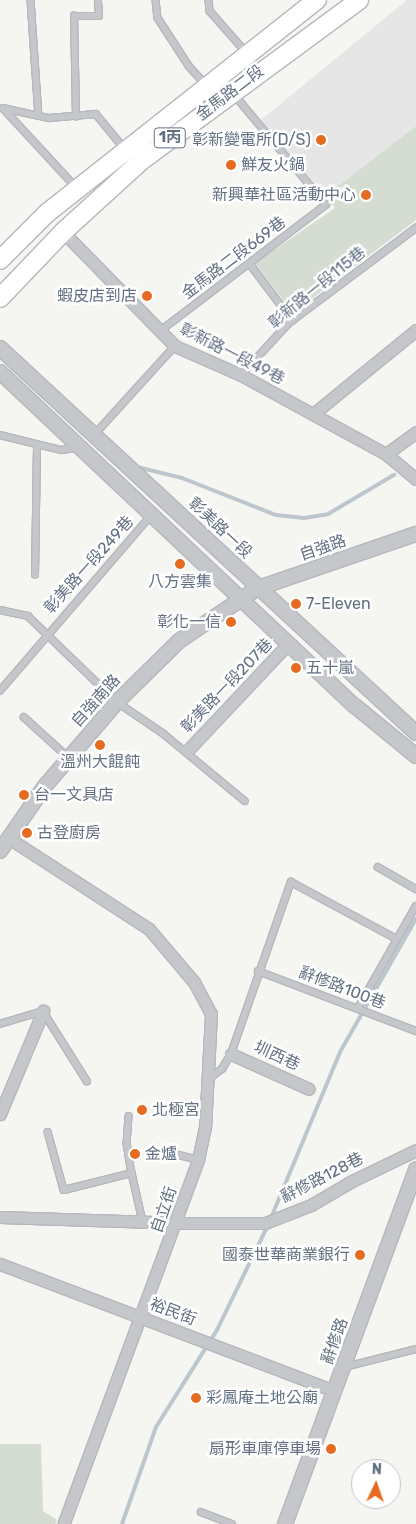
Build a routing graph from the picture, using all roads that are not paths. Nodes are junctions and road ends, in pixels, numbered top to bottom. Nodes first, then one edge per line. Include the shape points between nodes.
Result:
1 (31, 0) edge
2 (98, 0) edge
3 (156, 0) edge
4 (209, 0) edge
5 (316, 0) edge
6 (359, 0) edge
7 (248, 53) junction
8 (207, 85) junction
9 (231, 91) junction
10 (2, 108) edge
11 (38, 116) junction
12 (76, 117) junction
13 (125, 149) junction
14 (77, 188) junction
15 (416, 228) edge
16 (63, 232) junction
17 (0, 260) edge
18 (250, 264) junction
19 (0, 298) edge
20 (293, 321) junction
21 (416, 330) edge
22 (159, 332) junction
23 (175, 346) junction
24 (0, 348) edge
25 (0, 372) edge
26 (241, 375) junction
27 (313, 414) junction
28 (416, 432) edge
29 (0, 435) edge
30 (94, 435) junction
31 (37, 445) junction
32 (80, 448) junction
33 (386, 454) junction
34 (416, 479) edge
35 (153, 513) junction
36 (416, 534) edge
37 (35, 575) dead end
38 (258, 588) junction
39 (242, 598) junction
40 (0, 610) edge
41 (45, 635) junction
42 (290, 643) junction
43 (0, 691) edge
44 (117, 702) junction
45 (24, 717) dead end
46 (416, 733) edge
47 (188, 750) dead end
48 (416, 756) edge
49 (69, 758) junction
50 (245, 801) dead end
51 (8, 836) junction
52 (0, 851) edge
53 (378, 867) dead end
54 (416, 889) edge
55 (416, 906) edge
56 (397, 939) junction
57 (258, 971) junction
58 (358, 1008) junction
59 (43, 1011) junction
60 (0, 1024) edge
61 (416, 1031) edge
62 (231, 1054) junction
63 (210, 1078) junction
64 (87, 1081) dead end
65 (309, 1089) dead end
66 (0, 1114) edge
67 (129, 1116) dead end
68 (48, 1132) dead end
69 (416, 1150) edge
70 (163, 1151) dead end
71 (198, 1160) junction
72 (416, 1169) edge
73 (132, 1173) junction
74 (0, 1217) edge
75 (143, 1222) junction
76 (177, 1224) junction
77 (0, 1264) edge
78 (141, 1318) junction
79 (416, 1349) edge
80 (344, 1367) junction
81 (334, 1391) junction
82 (201, 1512) dead end
83 (63, 1524) edge
84 (232, 1524) edge
85 (285, 1524) edge

1 - 11 lane
2 - 12 lane via 99,16 74,16
3 - 8 lane via 158,18 189,66
4 - 7 lane via 210,11
5 - 7 main road, 金馬路二段 / 1丙
6 - 9 main road, 金馬路二段 / 1丙
7 - 8 main road, 金馬路二段 / 1丙
8 - 13 main road, 金馬路二段 / 1丙
9 - 16 main road, 金馬路二段 / 1丙 via 141,161
9 - 18 lane, 金馬路二段669巷 via 326,205
10 - 11 lane
10 - 14 lane
11 - 12 lane
12 - 13 lane via 96,114
13 - 14 main road, 金馬路二段 / 1丙
14 - 17 main road, 金馬路二段 / 1丙 via 47,212
15 - 20 lane, 彰新路一段115巷
16 - 19 main road, 金馬路二段 / 1丙
16 - 22 street, 彰新路一段49巷
18 - 20 lane
18 - 22 lane, 金馬路二段669巷
20 - 26 lane, 彰新路一段115巷
21 - 27 street
22 - 23 street, 彰新路一段49巷
23 - 26 street, 彰新路一段49巷
23 - 30 lane
24 - 30 street, 彰美路一段
25 - 32 street
26 - 27 street, 彰新路一段49巷
27 - 33 street, 彰新路一段49巷
28 - 33 street
29 - 31 lane
30 - 38 street, 彰美路一段
31 - 32 lane via 61,450
31 - 37 lane
32 - 35 street
33 - 34 street, 彰新路一段49巷
35 - 39 street
35 - 41 lane, 彰美路一段249巷
36 - 38 street, 自強路
38 - 39 street, 自強路
38 - 46 street, 彰美路一段
39 - 42 street
39 - 44 street, 自強南路 via 179,641
40 - 41 lane via 28,616
41 - 43 lane, 彰美路一段249巷
41 - 44 lane
42 - 47 street, 彰美路一段207巷
42 - 48 street via 354,706
44 - 49 street, 自強南路
44 - 50 lane via 164,734
45 - 49 lane
49 - 51 street, 自強南路
51 - 52 street, 自強南路
51 - 63 street, 自立街 via 148,929 169,950 194,982 211,1014
53 - 54 lane
55 - 56 lane
56 - 57 lane via 291,882
56 - 58 lane
57 - 58 lane, 辭修路100巷
57 - 62 lane
58 - 61 lane, 辭修路100巷
59 - 60 lane
59 - 64 lane
59 - 66 street
62 - 63 lane via 222,1069
62 - 65 street, 圳西巷
63 - 71 street, 自立街
67 - 73 lane via 127,1143
68 - 73 lane via 64,1190
69 - 76 street, 辭修路128巷 via 360,1176 311,1205 265,1223
70 - 71 lane
71 - 76 street, 自立街
72 - 80 street, 辭修路
73 - 75 lane
74 - 75 street, 辭修路128巷
75 - 76 street, 辭修路128巷
76 - 78 street, 自立街
77 - 78 street, 裕民街
78 - 81 street, 裕民街
78 - 83 street, 自立街
79 - 80 lane
80 - 81 street, 辭修路
81 - 85 street, 辭修路
82 - 84 lane

